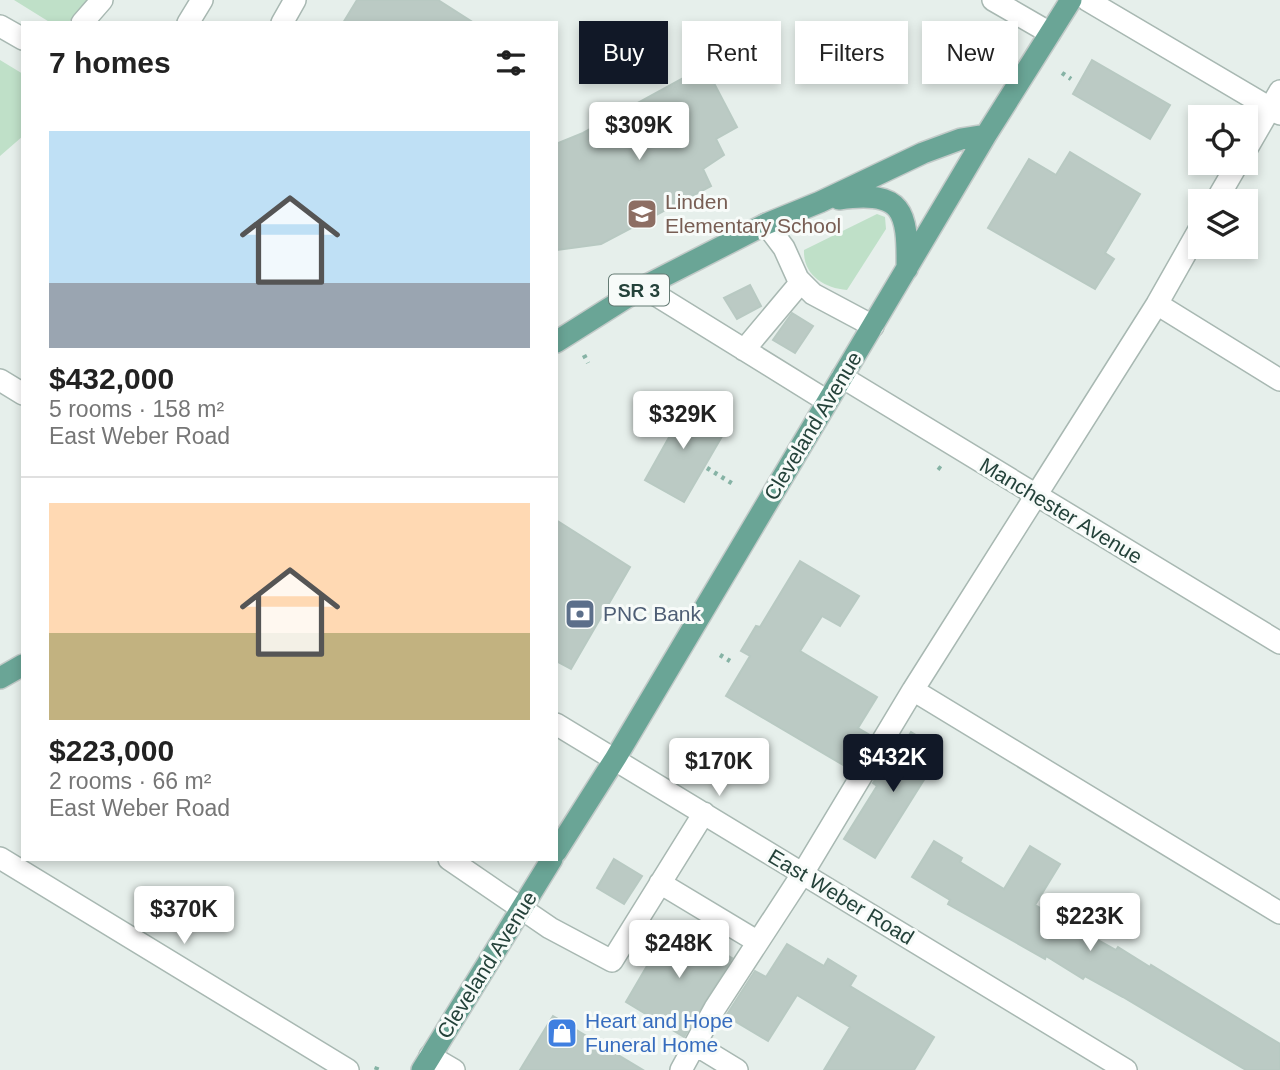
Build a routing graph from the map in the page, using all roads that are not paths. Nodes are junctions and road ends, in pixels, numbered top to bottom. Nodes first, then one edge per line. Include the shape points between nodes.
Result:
1 (102, 0) edge
2 (202, 0) edge
3 (295, 0) edge
4 (993, 0) edge
5 (1071, 0) edge
6 (1087, 0) edge
7 (84, 21) edge
8 (189, 21) edge
9 (283, 21) edge
10 (0, 26) edge
11 (1050, 33) junction
12 (21, 38) edge
13 (1277, 105) edge
14 (1258, 133) edge
15 (986, 135) junction
16 (820, 202) junction
17 (766, 224) junction
18 (1188, 249) edge
19 (907, 269) junction
20 (801, 282) junction
21 (643, 287) junction
22 (1157, 304) junction
23 (873, 326) junction
24 (558, 341) edge
25 (744, 349) junction
26 (842, 377) junction
27 (0, 380) edge
28 (1280, 380) edge
29 (21, 393) edge
30 (827, 401) junction
31 (1035, 495) junction
32 (1280, 643) edge
33 (21, 666) edge
34 (0, 678) edge
35 (913, 690) junction
36 (558, 725) edge
37 (615, 759) junction
38 (704, 813) junction
39 (558, 849) edge
40 (0, 858) edge
41 (452, 861) edge
42 (551, 861) edge
43 (803, 873) junction
44 (660, 883) junction
45 (522, 909) junction
46 (1280, 913) edge
47 (758, 942) junction
48 (696, 1045) junction
49 (426, 1063) edge
50 (348, 1070) edge
51 (454, 1070) edge
52 (681, 1070) edge
53 (737, 1070) edge
54 (1126, 1070) edge

1 - 7 street
2 - 8 street
3 - 9 street
4 - 11 street
5 - 11 main road, Cleveland Avenue
6 - 13 street
10 - 12 street
11 - 15 main road, Cleveland Avenue
13 - 14 street
15 - 16 main road, SR 3 via 923,153
15 - 19 main road, Cleveland Avenue
16 - 17 main road, SR 3
16 - 19 main road via 872,195 891,201 902,215
17 - 20 street
17 - 21 main road, SR 3
18 - 22 street
19 - 23 main road, Cleveland Avenue
20 - 23 street via 813,294
20 - 25 street
21 - 24 main road, SR 3
21 - 25 street
22 - 28 street
22 - 31 street
23 - 26 main road, Cleveland Avenue
25 - 30 street
26 - 30 main road, Cleveland Avenue
26 - 31 street, Manchester Avenue
27 - 29 street
30 - 37 main road, Cleveland Avenue
31 - 32 street, Manchester Avenue
31 - 35 street
33 - 34 main road
35 - 43 street
35 - 46 street
36 - 37 street, East Weber Road
37 - 38 street, East Weber Road
37 - 39 main road, Cleveland Avenue
38 - 43 street, East Weber Road
38 - 44 street
40 - 50 street
41 - 45 street
42 - 45 main road, Cleveland Avenue
43 - 47 street
43 - 54 street, East Weber Road
44 - 45 street via 612,961
44 - 47 street
45 - 49 main road, Cleveland Avenue
47 - 48 street
48 - 52 street
48 - 53 street
49 - 51 street

